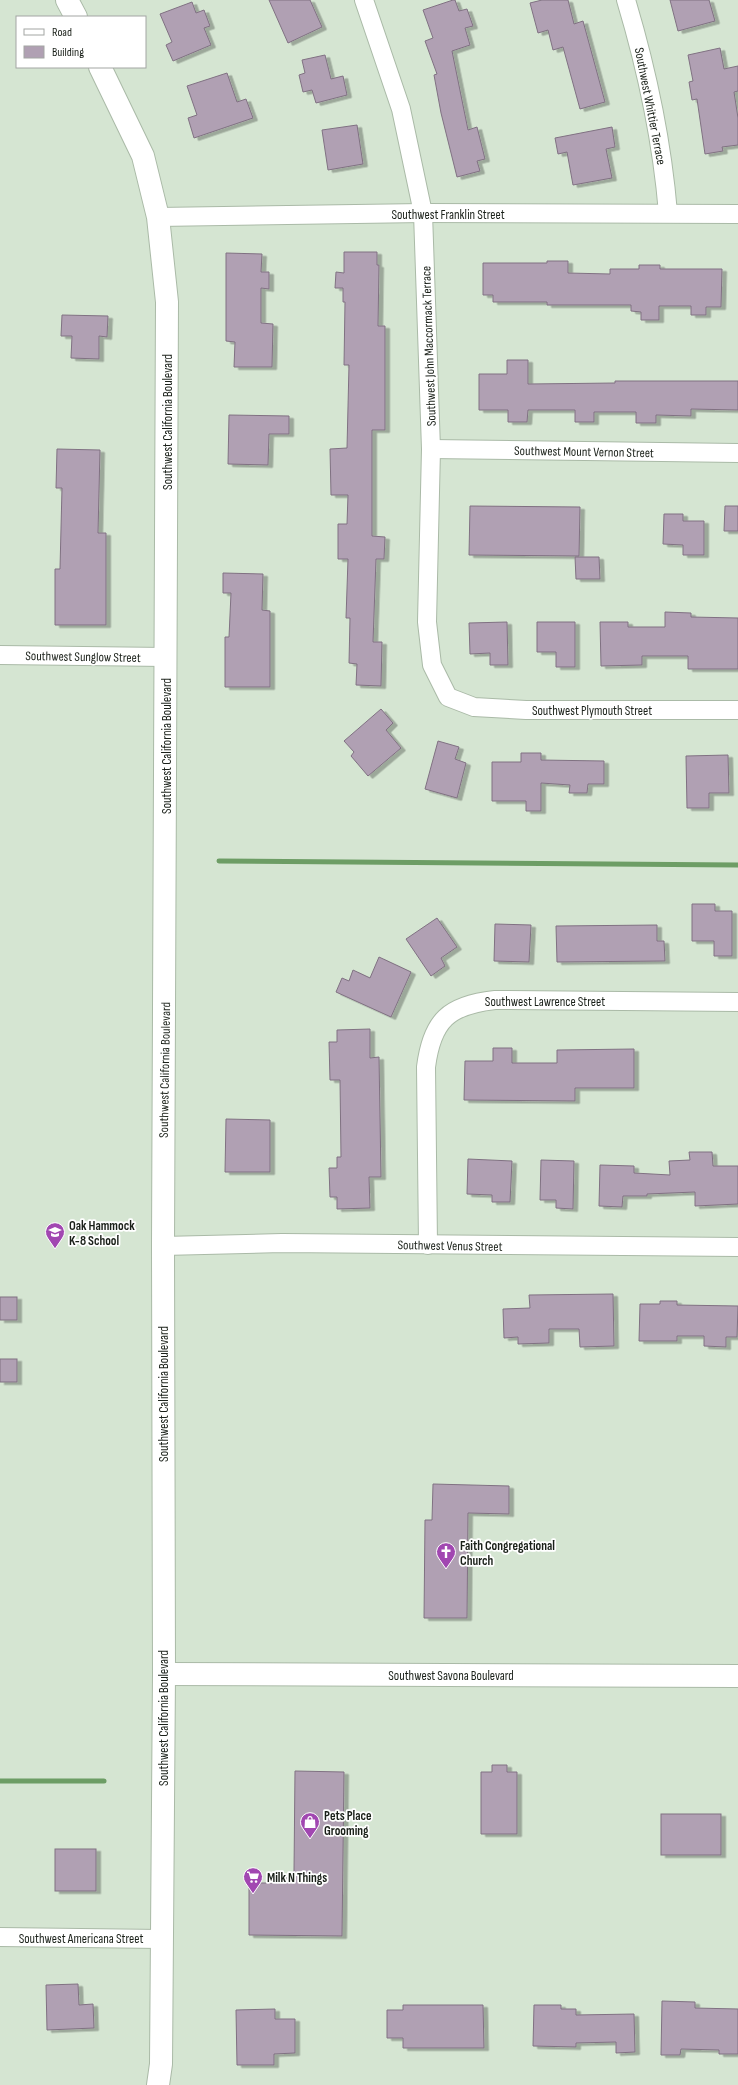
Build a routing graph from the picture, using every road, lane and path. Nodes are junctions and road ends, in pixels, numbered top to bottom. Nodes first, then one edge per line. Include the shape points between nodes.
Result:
1 (68, 0) edge
2 (364, 0) edge
3 (626, 0) edge
4 (76, 16) edge
5 (100, 68) edge
6 (424, 213) junction
7 (668, 213) junction
8 (738, 214) edge
9 (158, 217) junction
10 (431, 449) junction
11 (738, 453) edge
12 (0, 655) edge
13 (166, 657) junction
14 (448, 697) joint
15 (738, 710) edge
16 (738, 1002) edge
17 (428, 1245) junction
18 (162, 1246) junction
19 (738, 1247) edge
20 (164, 1674) junction
21 (738, 1676) edge
22 (0, 1937) edge
23 (161, 1938) junction
24 (158, 2085) edge

1 - 4 street
2 - 6 street, Southwest John Maccormack Terrace via 401,109
3 - 7 street, Southwest Whittier Terrace via 659,134
5 - 9 street, Southwest California Boulevard via 143,156
6 - 7 street, Southwest Franklin Street
6 - 9 street, Southwest Franklin Street
6 - 10 street, Southwest John Maccormack Terrace
7 - 8 street, Southwest Franklin Street
9 - 13 street, Southwest California Boulevard via 167,302
10 - 11 street, Southwest Mount Vernon Street
10 - 14 street, Southwest John Maccormack Terrace via 427,622 432,665
12 - 13 street, Southwest Sunglow Street
13 - 18 street, Southwest California Boulevard
14 - 15 street, Southwest Plymouth Street via 474,707 526,710
16 - 17 street, Southwest Lawrence Street via 495,1000 466,1004 447,1015 439,1024 432,1040 426,1067
17 - 18 street, Southwest Venus Street via 282,1243
17 - 19 street, Southwest Venus Street
18 - 20 street, Southwest California Boulevard
20 - 21 street, Southwest Savona Boulevard
20 - 23 street, Southwest California Boulevard
22 - 23 street, Southwest Americana Street
23 - 24 street, Southwest California Boulevard via 161,2064

